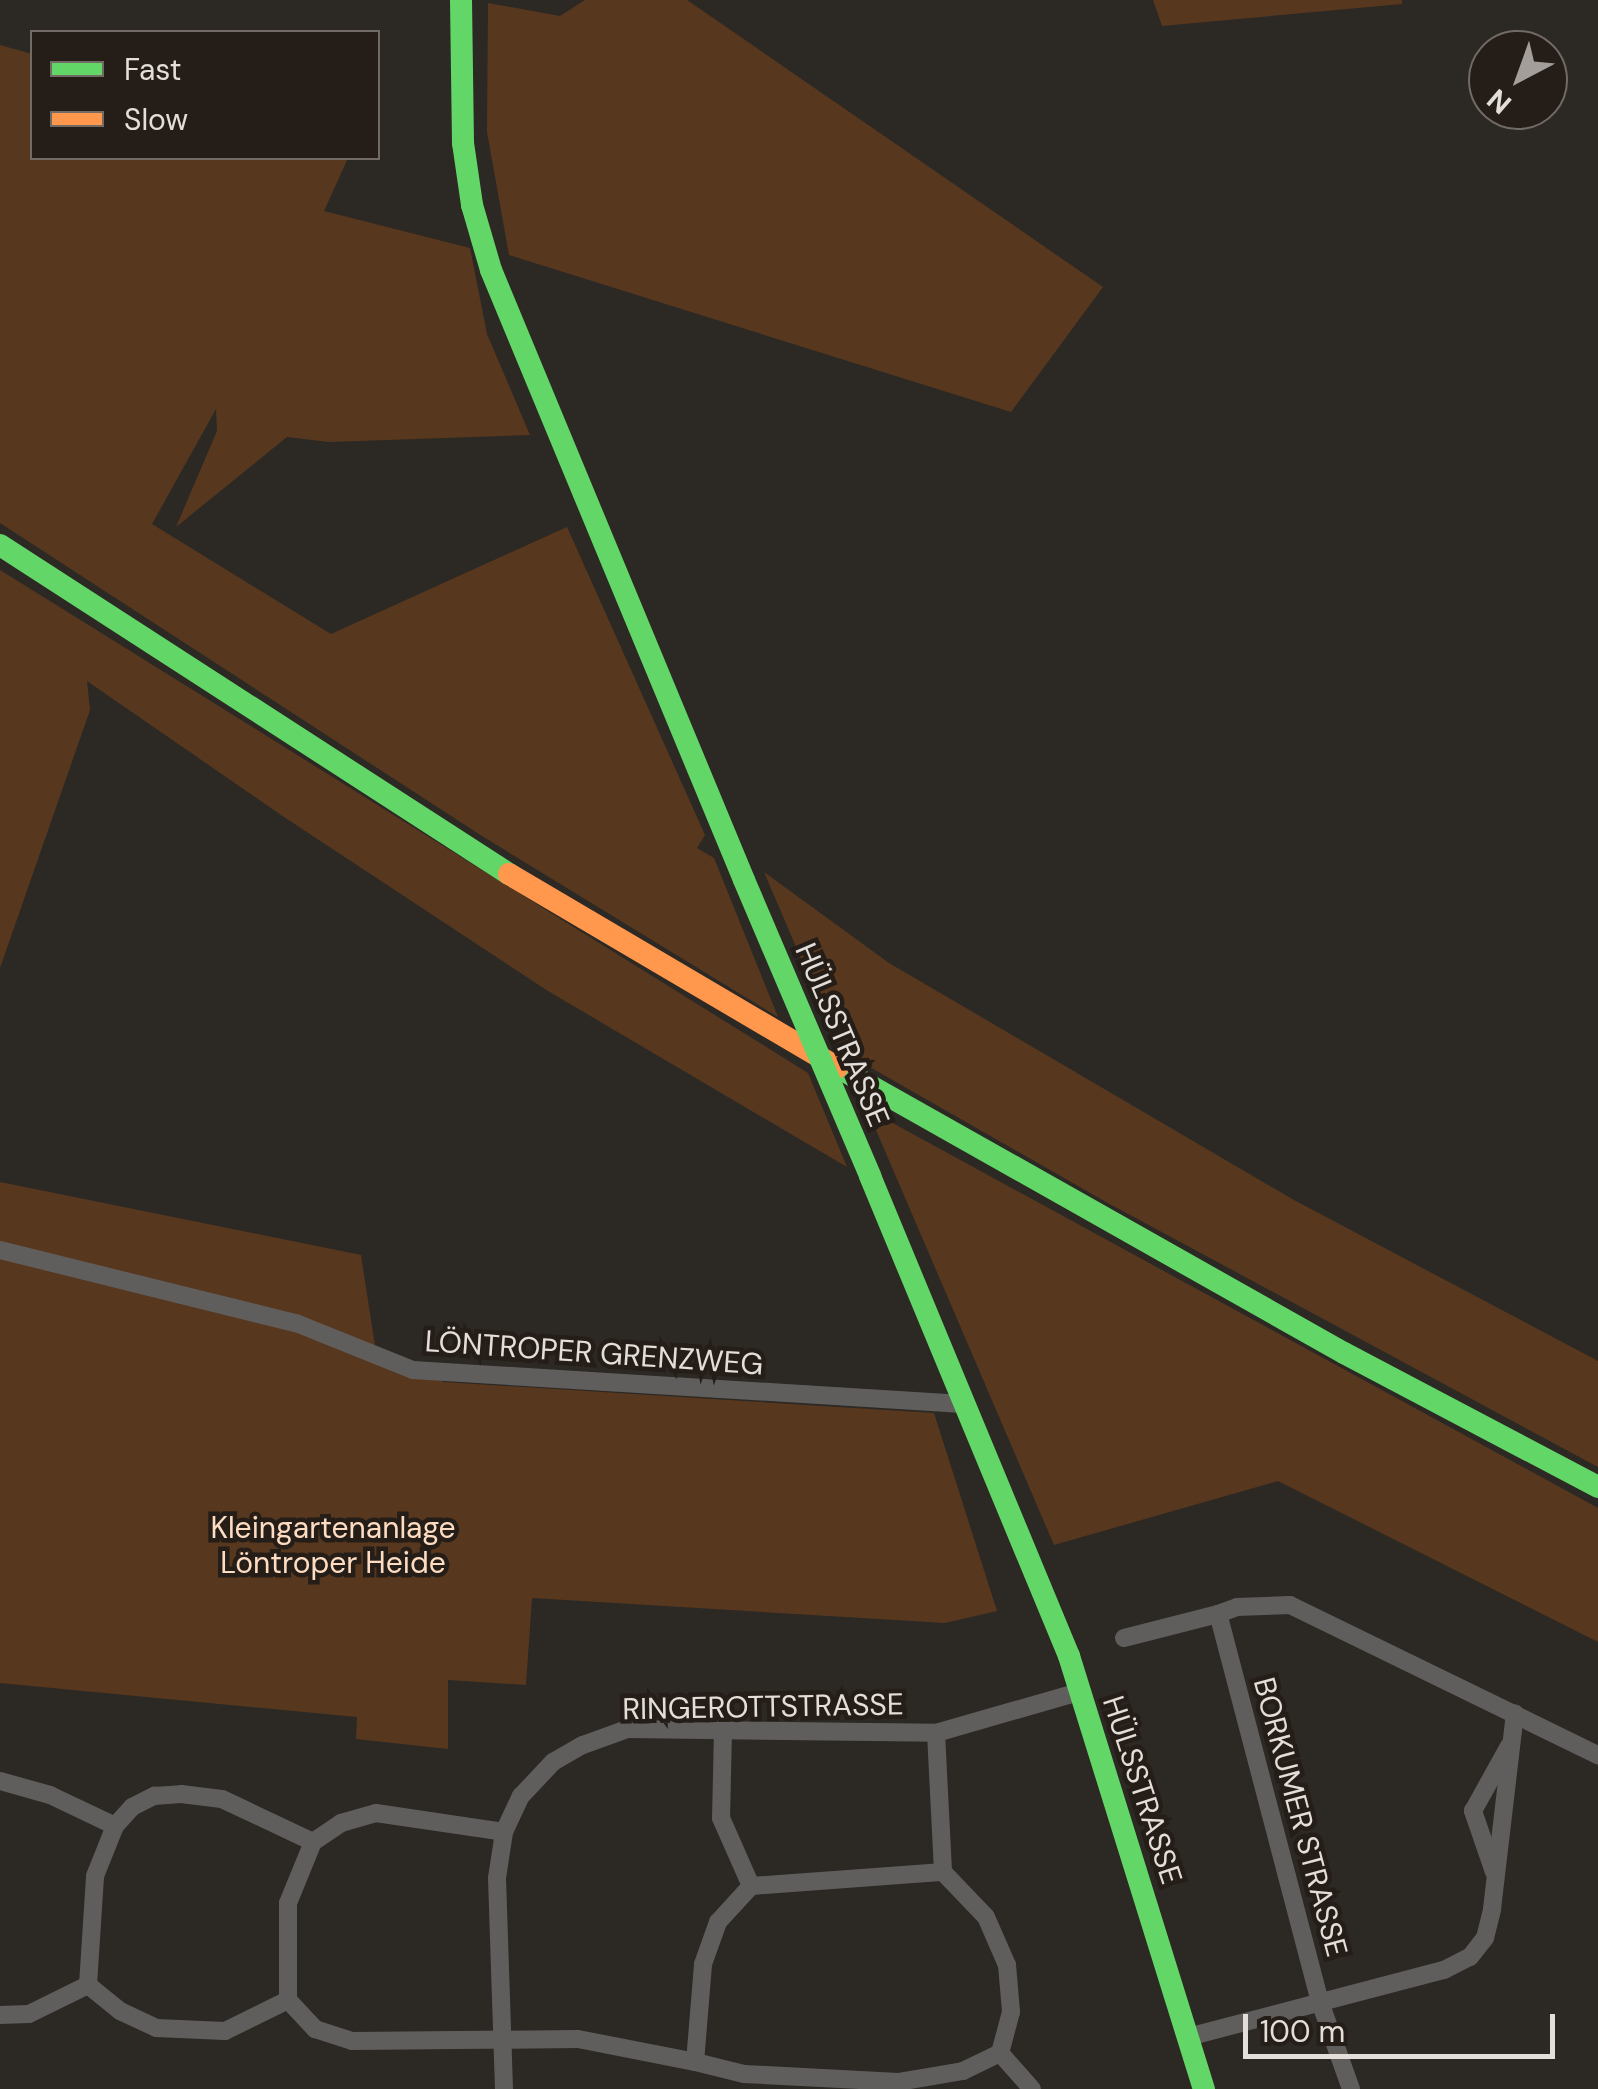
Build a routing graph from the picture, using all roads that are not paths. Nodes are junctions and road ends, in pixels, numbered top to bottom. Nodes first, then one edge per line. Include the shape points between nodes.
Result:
1 (461, 0) edge
2 (0, 545) edge
3 (0, 1250) edge
4 (962, 1404) junction
5 (1598, 1487) edge
6 (1218, 1614) junction
7 (1124, 1638) dead end
8 (1079, 1692) junction
9 (1515, 1712) junction
10 (723, 1731) junction
11 (936, 1732) junction
12 (1512, 1742) junction
13 (1598, 1755) edge
14 (0, 1782) edge
15 (115, 1826) junction
16 (504, 1832) junction
17 (313, 1842) junction
18 (942, 1872) junction
19 (1496, 1877) junction
20 (751, 1886) junction
21 (88, 1985) junction
22 (288, 2000) junction
23 (1320, 2002) junction
24 (0, 2015) edge
25 (1188, 2037) junction
26 (502, 2041) junction
27 (1000, 2053) junction
28 (694, 2062) junction
29 (504, 2089) edge
30 (1032, 2089) edge
31 (1204, 2089) edge
32 (1350, 2089) edge

1 - 4 street, HÜLSSTRASSE, bridge via 463,144 491,270
2 - 5 street via 478,856 997,1161
3 - 4 street, LÖNTROPER GRENZWEG via 296,1322 413,1370
4 - 8 street, HÜLSSTRASSE via 1056,1619
6 - 7 street
6 - 9 street via 1290,1605
6 - 23 street, BORKUMER STRASSE
8 - 11 street, RINGEROTTSTRASSE
8 - 25 street, HÜLSSTRASSE
9 - 12 street
9 - 13 street
10 - 11 street, RINGEROTTSTRASSE
10 - 16 street, RINGEROTTSTRASSE via 627,1729 582,1745 553,1762 521,1796
10 - 20 street via 721,1818
11 - 18 street
12 - 19 street
12 - 19 street via 1473,1811
14 - 15 street via 50,1795
15 - 17 street via 154,1796 181,1794 222,1800
15 - 21 street via 95,1876
16 - 17 street via 376,1814 341,1823
16 - 26 street, RINGEROTTSTRASSE via 497,1878
17 - 22 street via 288,1903
18 - 20 street
18 - 27 street via 986,1918 1007,1964 1011,2012
19 - 23 street via 1485,1938 1470,1957
20 - 28 street via 718,1922 703,1964
21 - 22 street via 156,2028 225,2031
21 - 24 street via 30,2014
22 - 26 street via 315,2029 352,2042
23 - 25 street
23 - 32 street, BORKUMER STRASSE
25 - 31 street, HÜLSSTRASSE
26 - 28 street via 578,2039
26 - 29 street, RINGEROTTSTRASSE
27 - 28 street via 964,2071 898,2082 762,2076
27 - 30 street

